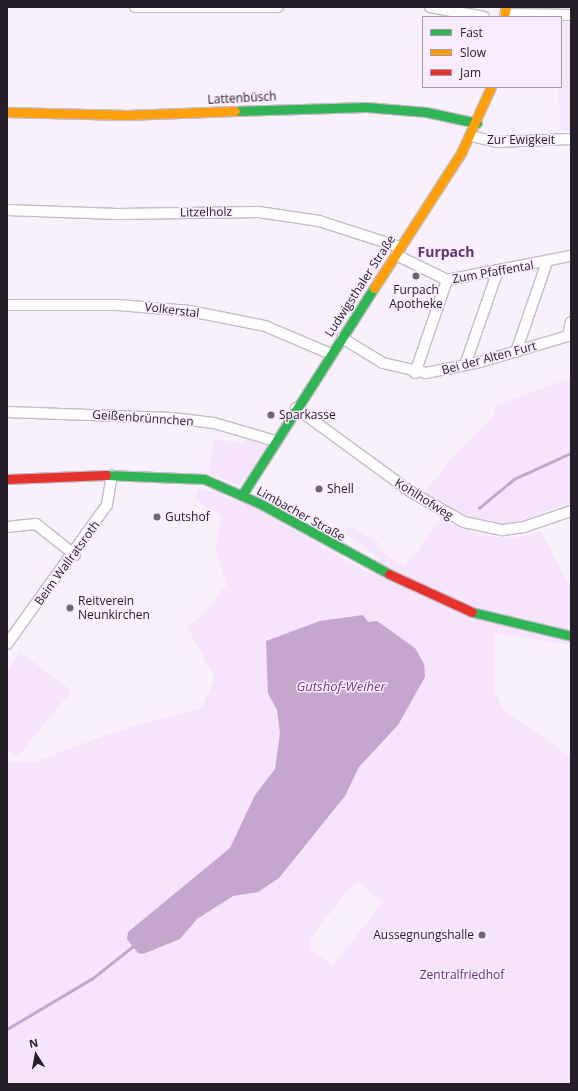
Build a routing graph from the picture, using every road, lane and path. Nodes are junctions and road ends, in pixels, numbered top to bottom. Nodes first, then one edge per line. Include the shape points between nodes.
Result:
1 (135, 7) edge
2 (148, 7) edge
3 (278, 7) edge
4 (430, 7) edge
5 (448, 9) edge
6 (505, 13) edge
7 (571, 15) edge
8 (480, 16) edge
9 (491, 88) edge
10 (7, 112) edge
11 (477, 123) junction
12 (471, 136) junction
13 (571, 139) edge
14 (7, 210) edge
15 (398, 251) junction
16 (571, 256) edge
17 (547, 262) junction
18 (498, 273) junction
19 (448, 280) junction
20 (7, 304) edge
21 (571, 322) edge
22 (569, 335) edge
23 (342, 338) junction
24 (516, 352) junction
25 (331, 354) junction
26 (465, 365) junction
27 (415, 373) junction
28 (296, 408) junction
29 (7, 412) edge
30 (276, 441) junction
31 (112, 475) junction
32 (7, 479) edge
33 (242, 495) junction
34 (571, 511) edge
35 (7, 527) edge
36 (75, 555) junction
37 (571, 636) edge
38 (7, 644) edge

1 - 2 street
2 - 3 street
4 - 5 street
5 - 8 street
6 - 7 street
9 - 11 street, Ludwigsthaler Straße
10 - 11 street, Lattenbüsch via 127,115 366,107 426,112
11 - 12 street, Ludwigsthaler Straße
12 - 13 street, Zur Ewigkeit via 496,142
12 - 15 street, Ludwigsthaler Straße
14 - 15 street, Litzelholz via 266,213 318,221
15 - 19 street, Zum Pfaffental
15 - 23 street, Ludwigsthaler Straße
16 - 17 street, Zum Pfaffental
17 - 18 street, Zum Pfaffental
17 - 24 street
18 - 19 street, Zum Pfaffental
18 - 26 street
19 - 27 street
20 - 25 street, Volkerstal via 118,305 190,311 265,326
21 - 22 street
22 - 24 street, Bei der Alten Furt
23 - 25 street, Ludwigsthaler Straße
23 - 27 street, Bei der Alten Furt via 383,363
24 - 26 street, Bei der Alten Furt
25 - 28 street, Ludwigsthaler Straße
26 - 27 street, Bei der Alten Furt
28 - 30 street, Ludwigsthaler Straße
28 - 34 street, Kohlhofweg via 411,492 464,522 503,530 524,527
29 - 30 street, Geißenbrünnchen via 172,418 214,423
30 - 33 street, Ludwigsthaler Straße
31 - 32 street, Limbacher Straße
31 - 33 street, Limbacher Straße via 194,477
31 - 36 street, Beim Wallratsroth via 107,505
33 - 37 street, Limbacher Straße via 416,589 458,608 513,625
35 - 36 street via 36,524
36 - 38 street, Beim Wallratsroth

